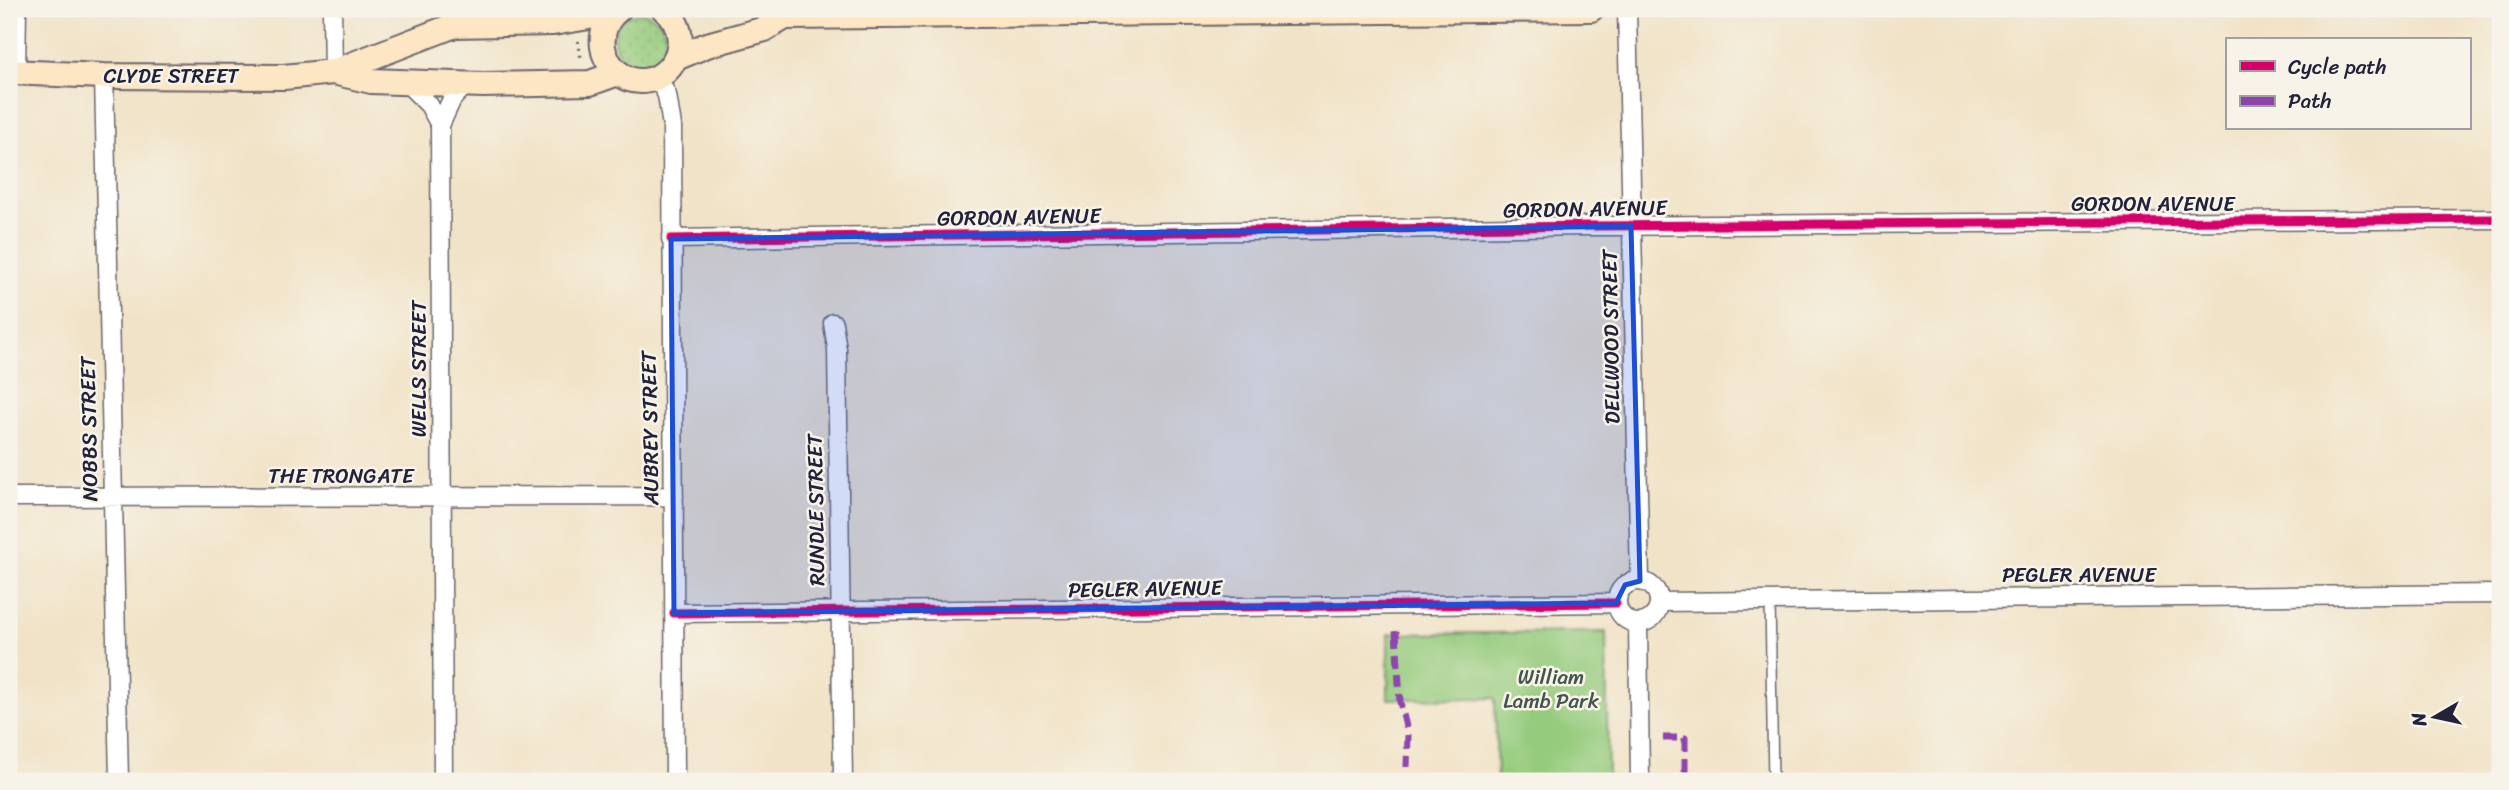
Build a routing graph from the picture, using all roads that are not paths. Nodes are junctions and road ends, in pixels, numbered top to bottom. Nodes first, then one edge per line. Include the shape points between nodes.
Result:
1 (17, 9) edge
2 (332, 9) edge
3 (670, 9) edge
4 (1545, 9) edge
5 (1591, 9) edge
6 (1627, 9) edge
7 (616, 11) edge
8 (1002, 12) edge
9 (776, 13) edge
10 (676, 58) junction
11 (12, 72) edge
12 (333, 72) junction
13 (618, 72) junction
14 (104, 76) junction
15 (657, 76) junction
16 (407, 83) junction
17 (466, 84) junction
18 (440, 125) junction
19 (2500, 219) edge
20 (1631, 226) junction
21 (671, 239) junction
22 (833, 323) dead end
23 (674, 496) junction
24 (9, 497) edge
25 (443, 498) junction
26 (113, 499) junction
27 (1640, 581) junction
28 (2500, 594) edge
29 (1770, 600) junction
30 (1658, 602) junction
31 (1616, 603) junction
32 (840, 610) junction
33 (674, 613) junction
34 (1638, 623) junction
35 (119, 781) edge
36 (443, 781) edge
37 (675, 781) edge
38 (843, 781) edge
39 (1640, 781) edge
40 (1773, 781) edge

1 - 11 street
2 - 12 street
3 - 10 main road via 680,33
4 - 5 main road
4 - 8 main road
6 - 20 street, DELLWOOD STREET
7 - 12 main road, CLYDE STREET via 553,23 455,25
7 - 13 main road via 602,37 603,50
8 - 9 main road
9 - 10 main road via 765,29
10 - 15 main road
11 - 14 main road, CLYDE STREET
12 - 14 main road, CLYDE STREET via 284,77
12 - 16 main road, CLYDE STREET
13 - 15 main road via 637,80
13 - 17 main road, CLYDE STREET via 590,83
14 - 26 street, NOBBS STREET
15 - 21 street, AUBREY STREET via 667,95 672,125
16 - 17 main road, CLYDE STREET
16 - 18 street via 429,105
17 - 18 street, WELLS STREET via 452,99
18 - 25 street, WELLS STREET
19 - 20 street, GORDON AVENUE
20 - 21 street, GORDON AVENUE
20 - 27 street, DELLWOOD STREET
21 - 23 street, AUBREY STREET
22 - 32 street, RUNDLE STREET
23 - 25 street, THE TRONGATE
23 - 33 street, AUBREY STREET
24 - 26 street, THE TRONGATE
25 - 26 street, THE TRONGATE
25 - 36 street, WELLS STREET
26 - 35 street, NOBBS STREET
27 - 30 street via 1654,589
27 - 31 street via 1625,585
28 - 29 street, PEGLER AVENUE
29 - 30 street, PEGLER AVENUE
29 - 40 lane
30 - 34 street via 1650,620
31 - 32 street, PEGLER AVENUE
31 - 34 street via 1622,616
32 - 33 street, PEGLER AVENUE
32 - 38 street, RUNDLE STREET
33 - 37 street, AUBREY STREET
34 - 39 street

